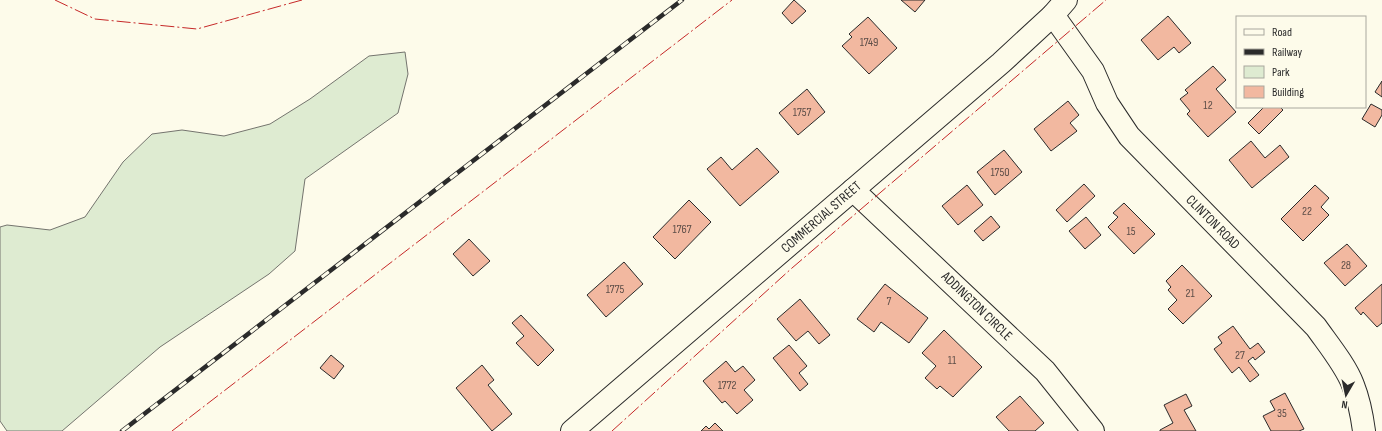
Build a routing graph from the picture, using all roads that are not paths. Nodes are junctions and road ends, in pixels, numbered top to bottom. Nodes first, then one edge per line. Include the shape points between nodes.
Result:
1 (1060, 7) edge
2 (853, 190) junction
3 (577, 429) edge
4 (1093, 431) edge
5 (1364, 431) edge

1 - 2 street, COMMERCIAL STREET via 1001,63
1 - 5 street, CLINTON ROAD via 1093,71 1106,103 1129,136 1316,327 1353,384
2 - 3 street, COMMERCIAL STREET
2 - 4 street, ADDINGTON CIRCLE via 1045,371

